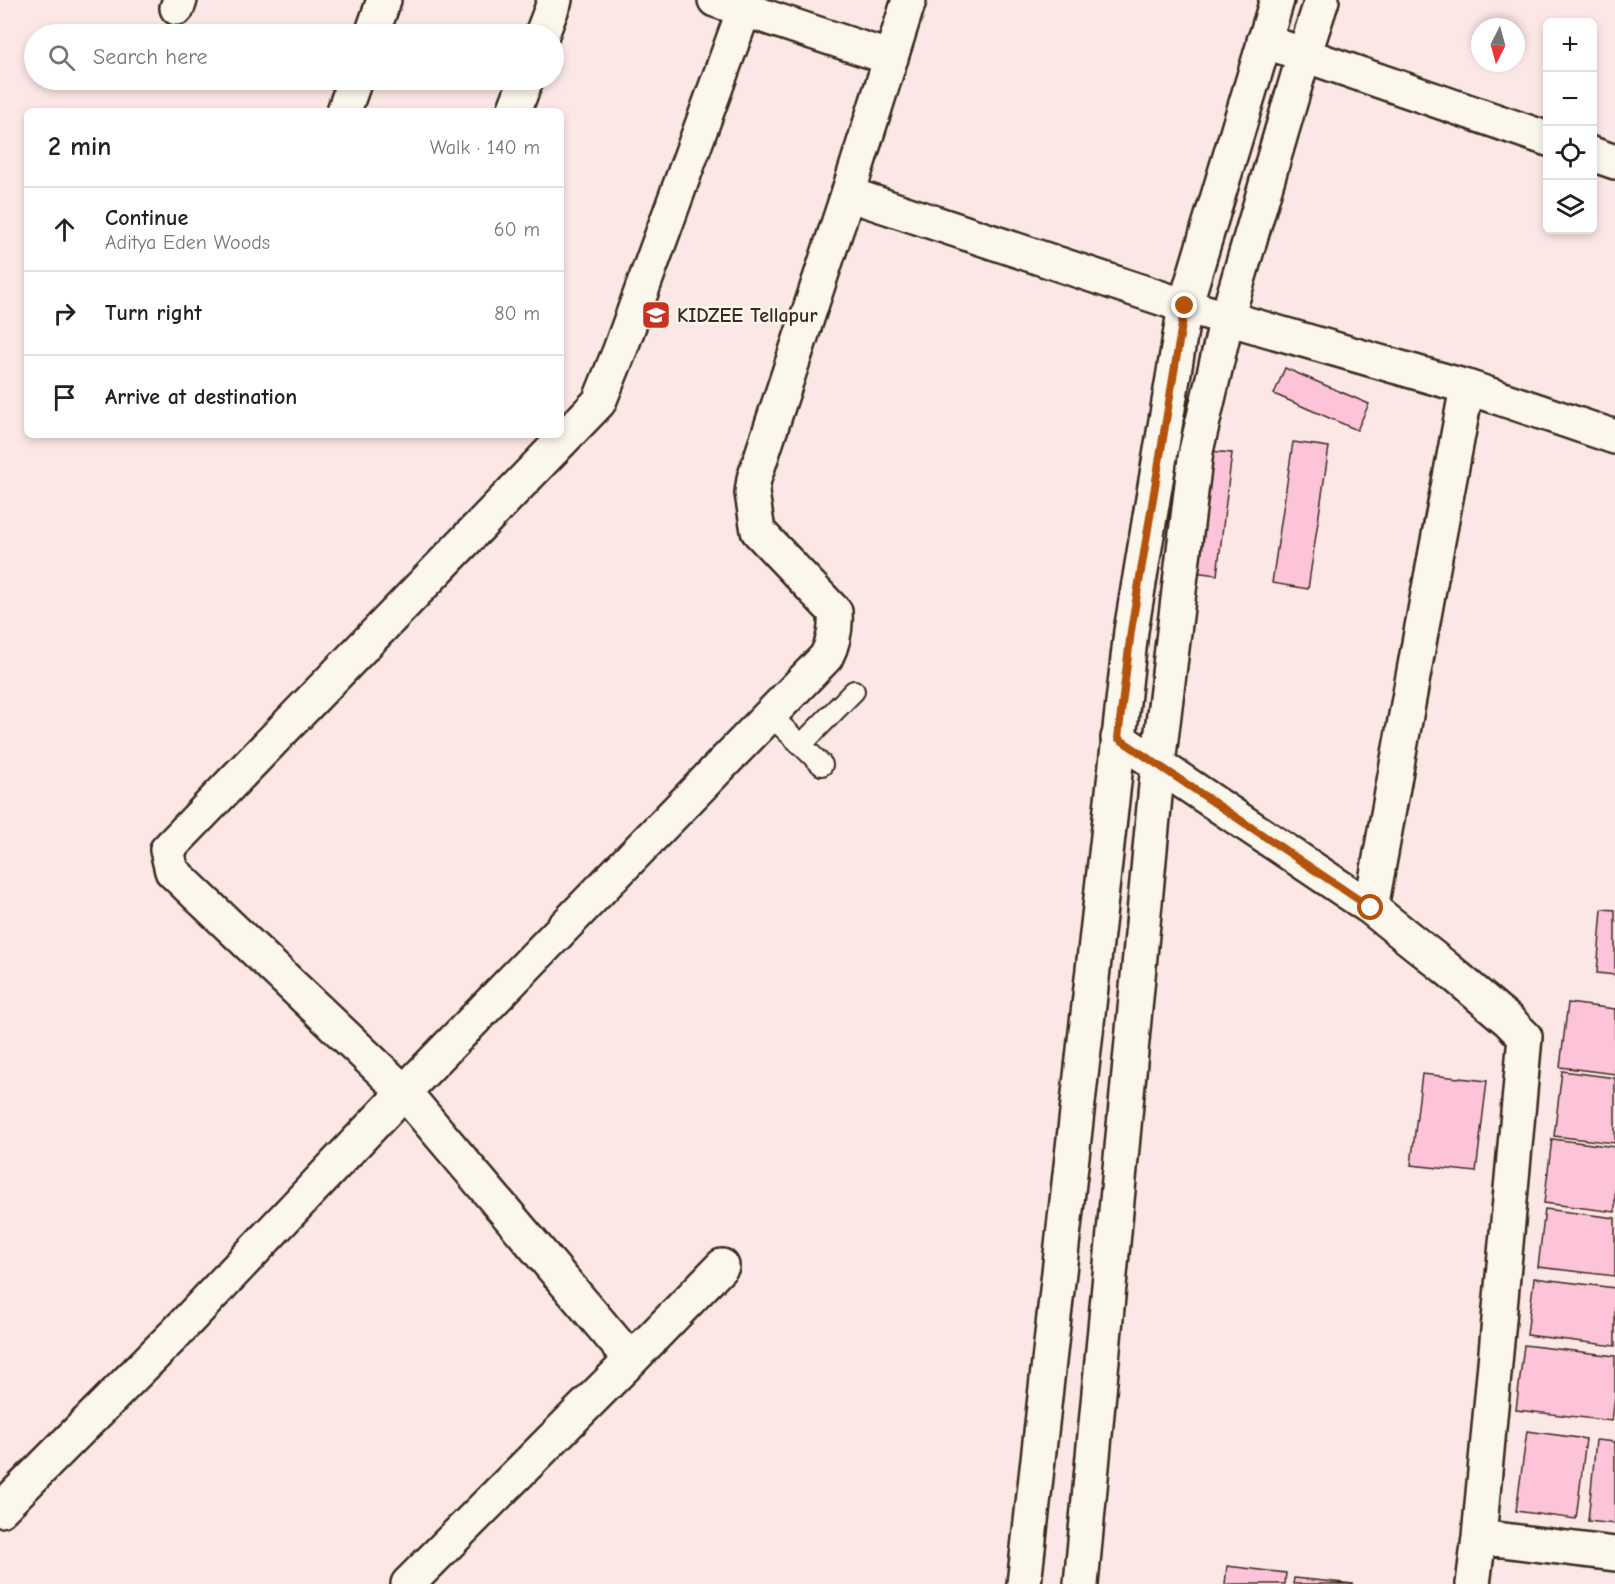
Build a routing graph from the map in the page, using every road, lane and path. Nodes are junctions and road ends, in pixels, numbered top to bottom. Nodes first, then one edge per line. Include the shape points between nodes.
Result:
1 (384, 0) edge
2 (555, 0) edge
3 (909, 0) edge
4 (1277, 0) edge
5 (1322, 0) edge
6 (730, 5) edge
7 (376, 24) edge
8 (546, 24) edge
9 (1264, 41) junction
10 (1304, 55) junction
11 (891, 58) junction
12 (351, 90) edge
13 (522, 90) edge
14 (345, 108) edge
15 (515, 108) edge
16 (1543, 137) edge
17 (1597, 155) edge
18 (1615, 162) edge
19 (848, 194) junction
20 (1185, 306) junction
21 (1227, 318) junction
22 (1467, 387) junction
23 (1615, 437) edge
24 (854, 692) dead end
25 (770, 715) junction
26 (1118, 738) junction
27 (801, 745) junction
28 (1158, 764) junction
29 (822, 765) dead end
30 (1371, 908) junction
31 (404, 1092) junction
32 (722, 1266) dead end
33 (632, 1360) junction
34 (0, 1510) edge
35 (1479, 1537) junction
36 (1615, 1554) edge
37 (408, 1584) edge
38 (1024, 1584) edge
39 (1081, 1584) edge
40 (1473, 1584) edge

1 - 7 street
2 - 8 street
3 - 11 street
4 - 9 street
5 - 10 street
6 - 11 street
6 - 31 street via 620,350 599,402 167,850 171,871
9 - 10 street
9 - 20 street
10 - 16 street
10 - 21 street
11 - 19 street
12 - 14 street
13 - 15 street
17 - 18 street
19 - 20 street
19 - 25 street via 752,493 758,531 835,612 836,630 826,657
20 - 21 street
20 - 26 street via 1131,631
21 - 22 street
21 - 28 street via 1196,451
22 - 23 street
22 - 30 street
24 - 27 lane
25 - 27 lane
25 - 31 street
26 - 28 street
26 - 38 street
27 - 29 lane
28 - 30 street
28 - 39 street
30 - 35 street via 1525,1037
31 - 33 street
31 - 34 street via 173,1336
32 - 33 street
33 - 37 street
35 - 36 street
35 - 40 street

